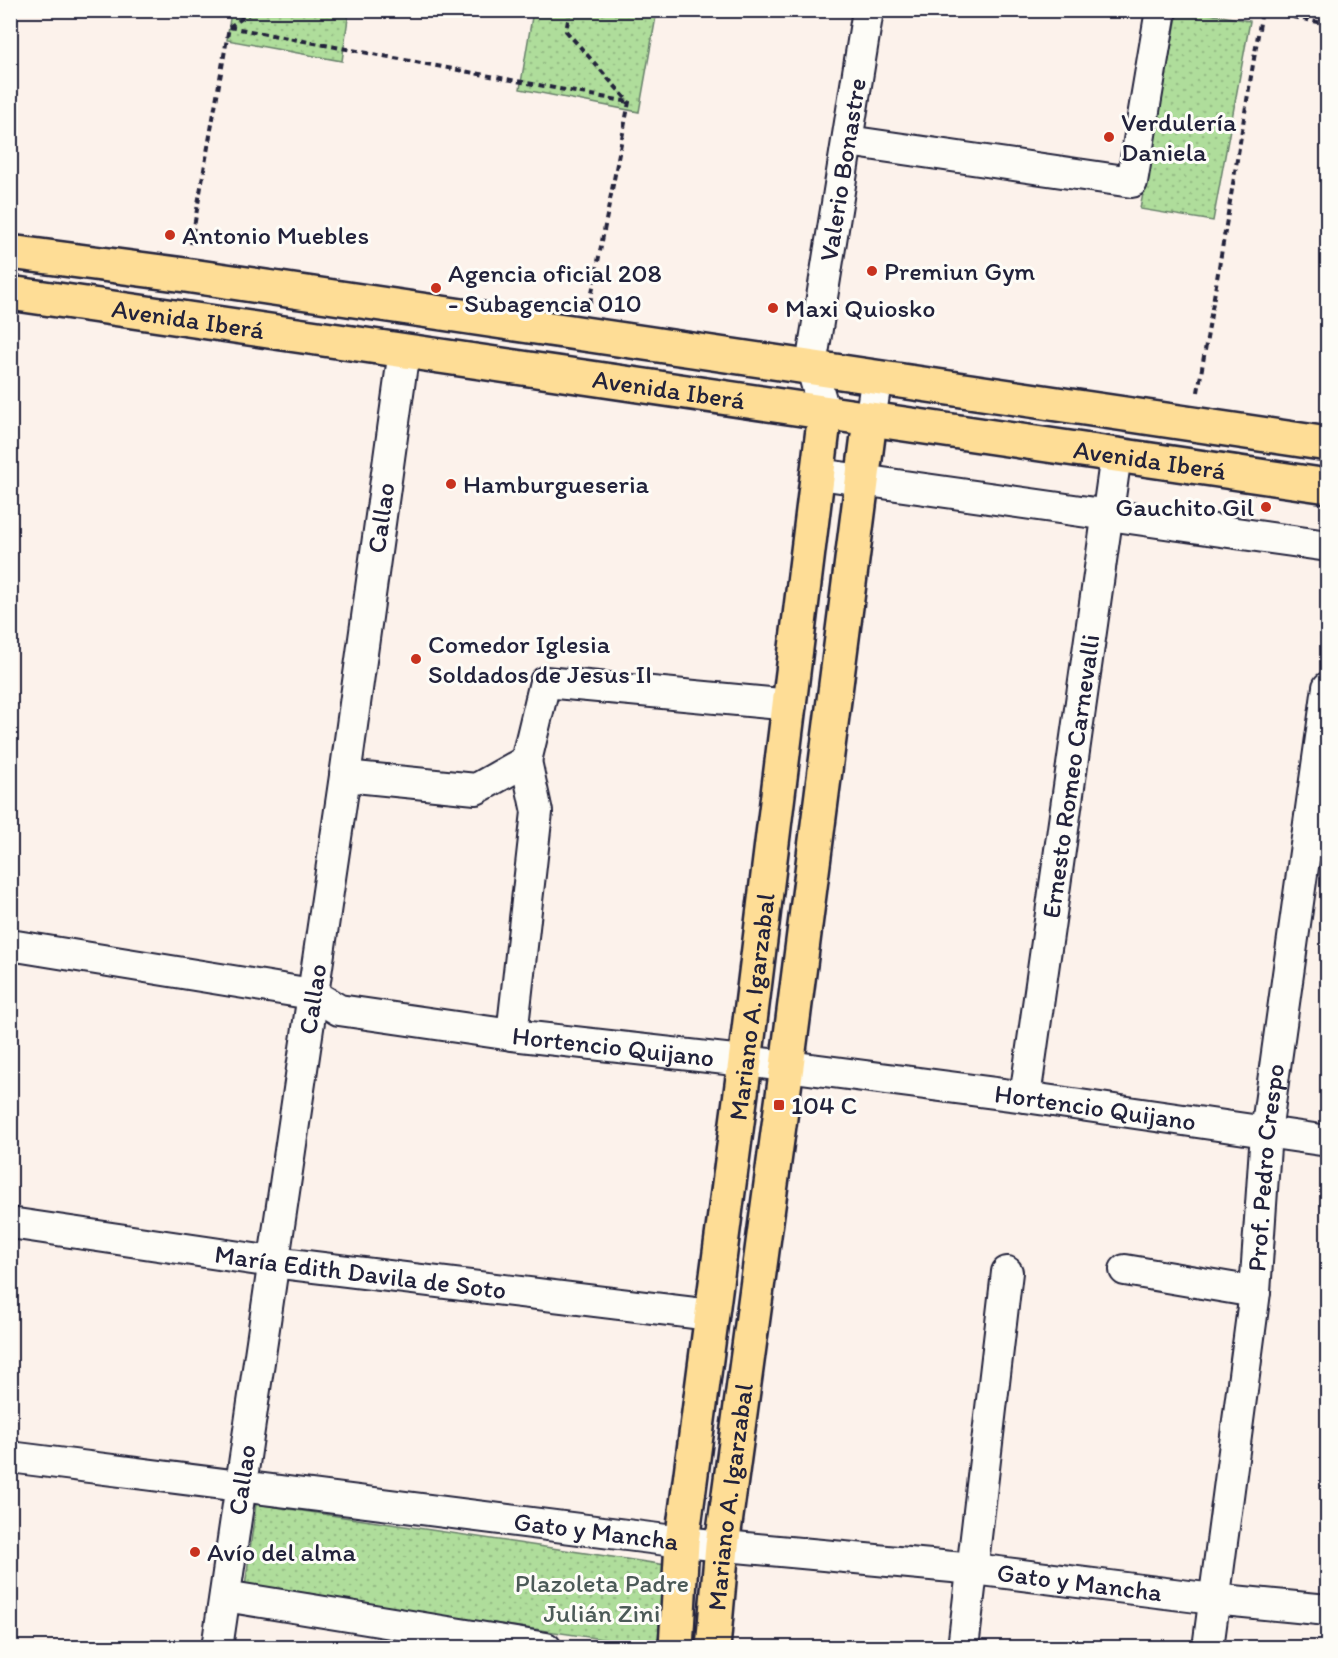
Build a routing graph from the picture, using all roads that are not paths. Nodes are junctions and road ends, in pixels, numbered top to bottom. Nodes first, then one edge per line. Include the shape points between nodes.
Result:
1 (868, 10) edge
2 (1161, 10) edge
3 (848, 141) junction
4 (10, 252) edge
5 (10, 293) edge
6 (404, 350) junction
7 (811, 366) junction
8 (877, 376) junction
9 (825, 413) junction
10 (870, 420) junction
11 (1328, 444) edge
12 (1116, 455) junction
13 (819, 474) junction
14 (862, 480) junction
15 (1328, 486) edge
16 (1108, 514) junction
17 (1328, 546) edge
18 (1328, 687) edge
19 (791, 705) junction
20 (526, 761) junction
21 (345, 776) junction
22 (10, 945) edge
23 (312, 994) junction
24 (512, 1035) junction
25 (745, 1062) junction
26 (788, 1066) junction
27 (1025, 1097) junction
28 (1266, 1132) junction
29 (1328, 1141) edge
30 (10, 1223) edge
31 (273, 1263) junction
32 (1125, 1270) dead end
33 (1007, 1272) dead end
34 (1255, 1292) junction
35 (711, 1315) junction
36 (10, 1457) edge
37 (240, 1488) junction
38 (682, 1542) junction
39 (722, 1546) junction
40 (974, 1569) junction
41 (225, 1596) junction
42 (1214, 1599) junction
43 (1328, 1610) edge
44 (218, 1647) edge
45 (546, 1647) edge
46 (676, 1647) edge
47 (713, 1647) edge
48 (963, 1647) edge
49 (1208, 1647) edge

1 - 3 street, Valerio Bonastre
2 - 3 street via 1132,182
3 - 7 street, Valerio Bonastre
4 - 7 main road, Avenida Iberá
5 - 6 main road, Avenida Iberá
6 - 9 main road, Avenida Iberá
6 - 21 street, Callao
7 - 8 main road, Avenida Iberá
7 - 9 street, Mariano A. Igarzabal
8 - 10 street
8 - 11 main road, Avenida Iberá
9 - 10 main road, Avenida Iberá
9 - 13 main road, Mariano A. Igarzabal
10 - 12 main road, Avenida Iberá
10 - 14 main road, Mariano A. Igarzabal
12 - 15 main road, Avenida Iberá
12 - 16 street, Ernesto Romeo Carnevalli
13 - 14 street
13 - 19 main road, Mariano A. Igarzabal
14 - 16 street
14 - 26 main road, Mariano A. Igarzabal
16 - 17 street
16 - 27 street, Ernesto Romeo Carnevalli
18 - 28 street, Prof. Pedro Crespo
19 - 20 street via 545,682
19 - 25 main road, Mariano A. Igarzabal
20 - 21 street via 476,789
20 - 24 street via 537,812
21 - 23 street, Callao
22 - 23 street, Hortencio Quijano
23 - 24 street, Hortencio Quijano via 339,1010
23 - 31 street, Callao
24 - 25 street, Hortencio Quijano
25 - 26 street, Hortencio Quijano
25 - 35 main road, Mariano A. Igarzabal
26 - 27 street, Hortencio Quijano
26 - 39 main road, Mariano A. Igarzabal
27 - 28 street, Hortencio Quijano
28 - 29 street, Hortencio Quijano
28 - 34 street, Prof. Pedro Crespo
30 - 31 street, María Edith Davila de Soto
31 - 35 street, María Edith Davila de Soto
31 - 37 street, Callao
32 - 34 street
33 - 40 street
34 - 42 street, Prof. Pedro Crespo
35 - 38 main road, Mariano A. Igarzabal
36 - 37 street, Gato y Mancha
37 - 38 street, Gato y Mancha
37 - 41 street, Callao
38 - 39 street, Gato y Mancha
38 - 46 main road, Mariano A. Igarzabal
39 - 40 street, Gato y Mancha
39 - 47 main road, Mariano A. Igarzabal
40 - 42 street, Gato y Mancha
40 - 48 street
41 - 44 street, Callao
41 - 45 street
42 - 43 street, Gato y Mancha
42 - 49 street, Prof. Pedro Crespo

